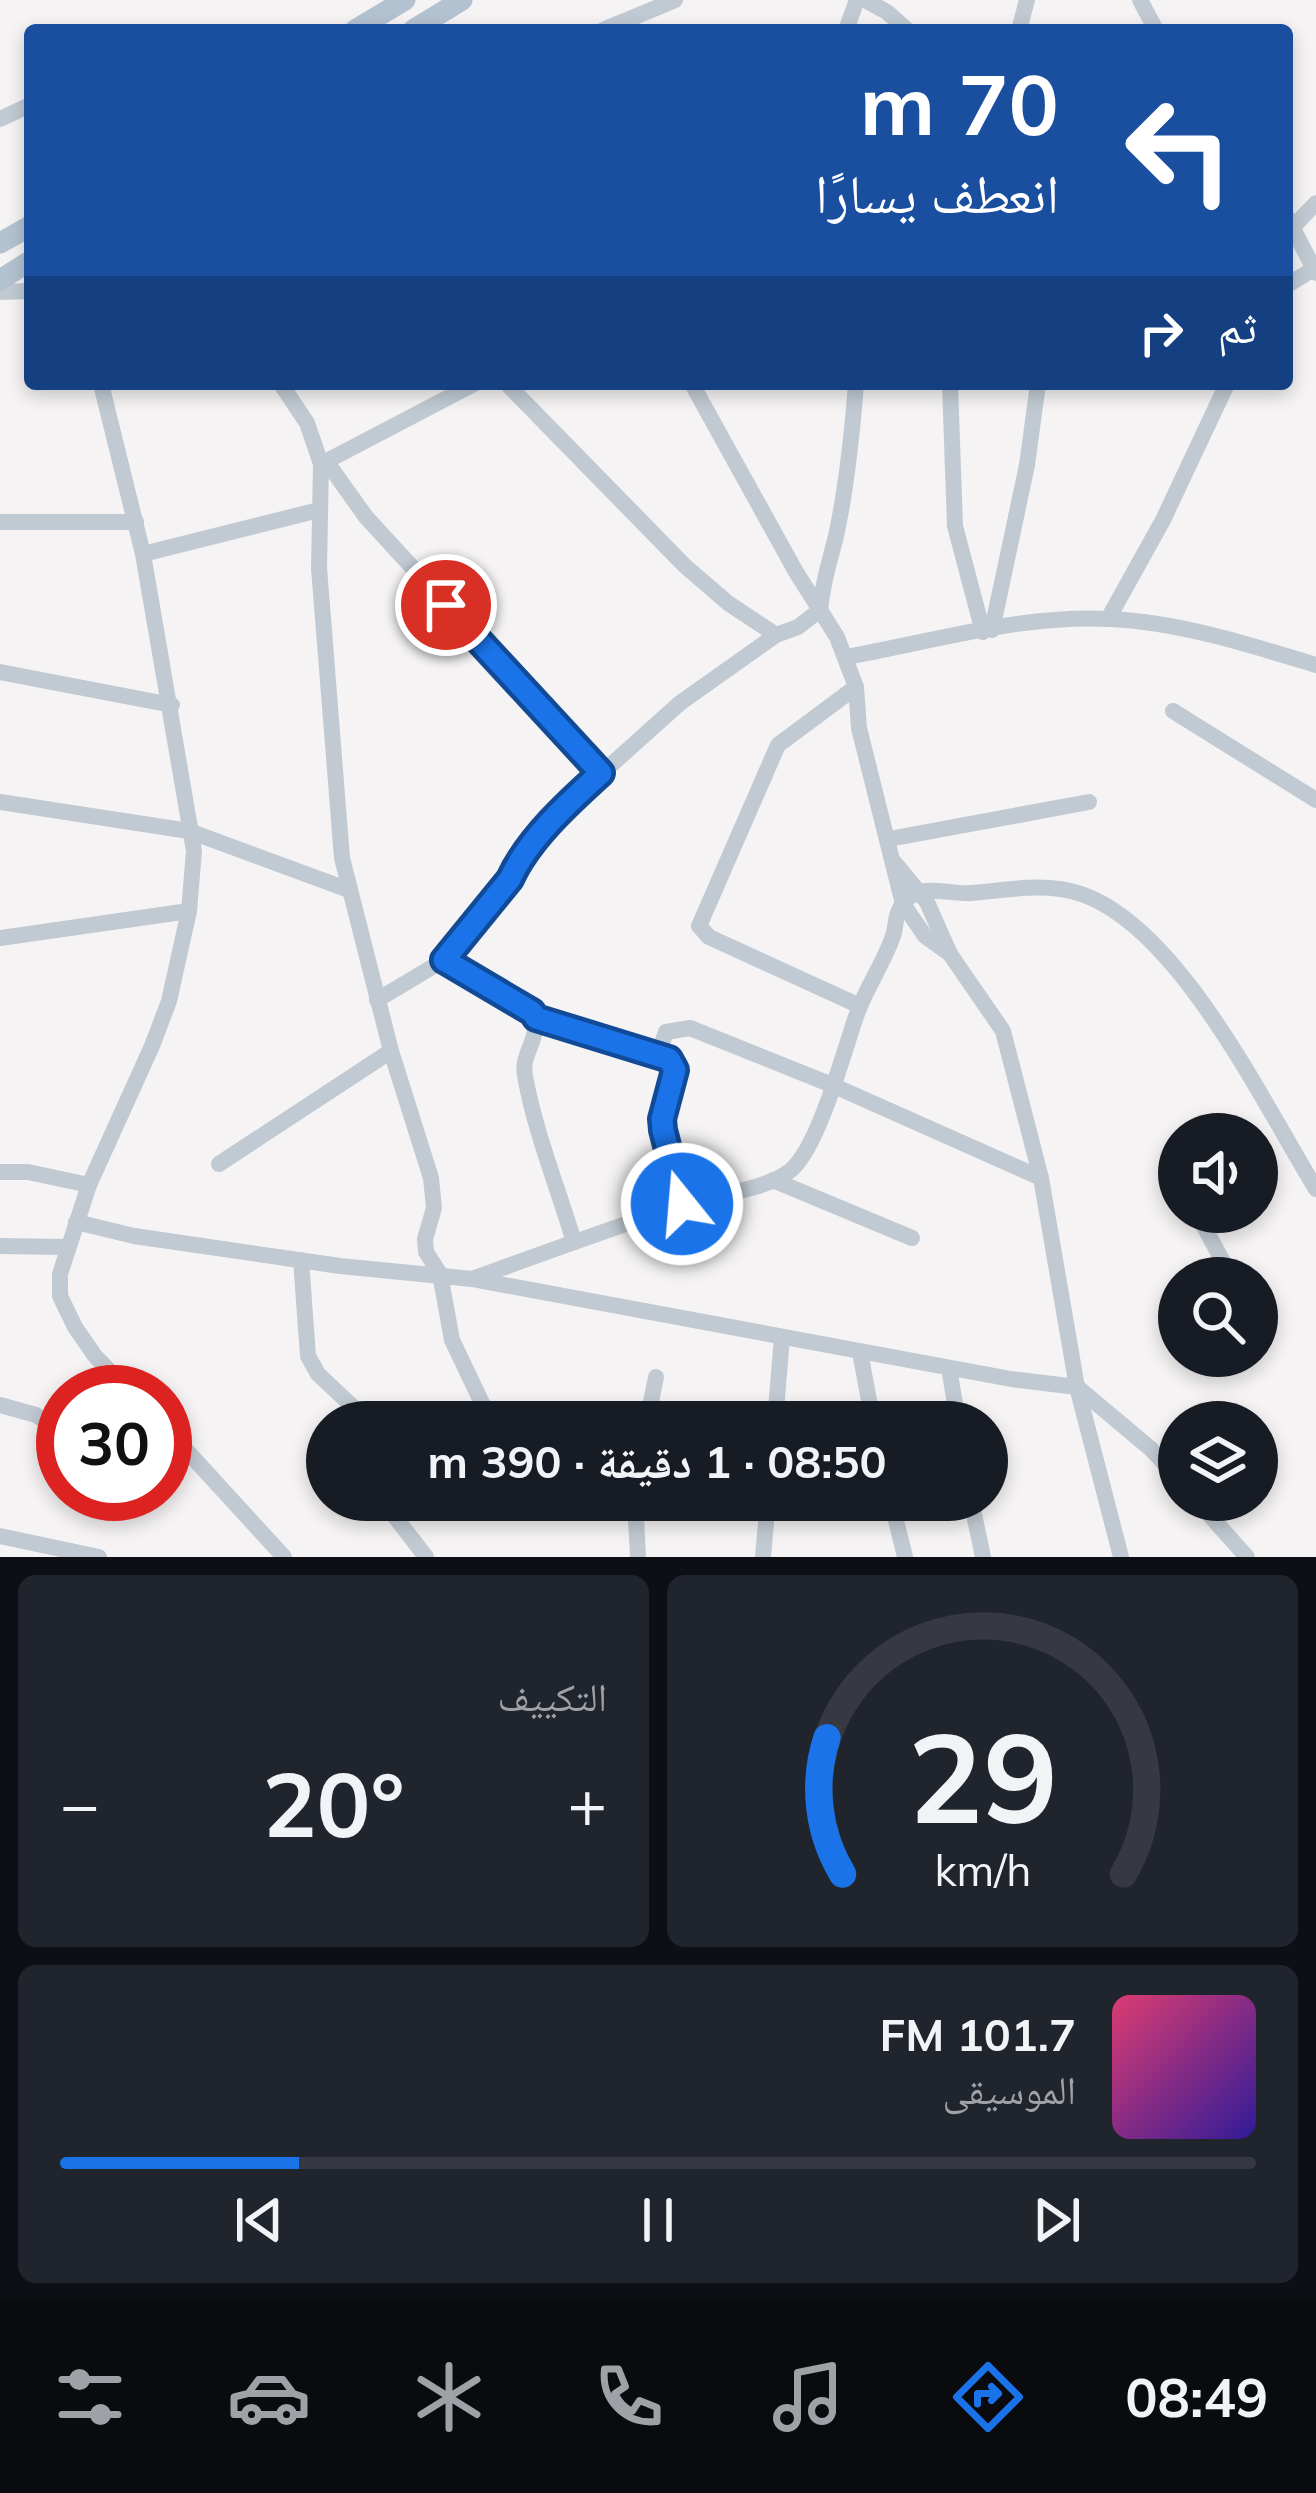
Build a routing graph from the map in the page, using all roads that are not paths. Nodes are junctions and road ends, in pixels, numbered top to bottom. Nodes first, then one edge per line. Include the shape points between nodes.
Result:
1 (405, 0) edge
2 (462, 0) edge
3 (675, 0) edge
4 (861, 0) edge
5 (365, 24) edge
6 (423, 24) edge
7 (617, 24) edge
8 (900, 24) edge
9 (1293, 228) edge
10 (1315, 271) edge
11 (102, 390) edge
12 (285, 390) edge
13 (462, 390) edge
14 (513, 390) edge
15 (695, 390) edge
16 (855, 390) edge
17 (950, 390) edge
18 (1037, 390) edge
19 (1224, 390) edge
20 (323, 462) junction
21 (319, 510) junction
22 (0, 522) edge
23 (136, 522) junction
24 (143, 554) junction
25 (820, 610) junction
26 (1108, 619) junction
27 (987, 631) junction
28 (776, 634) junction
29 (846, 657) junction
30 (1316, 665) edge
31 (0, 672) edge
32 (856, 687) junction
33 (172, 705) junction
34 (1173, 711) dead end
35 (601, 773) junction
36 (1316, 800) edge
37 (0, 802) edge
38 (1090, 802) dead end
39 (189, 831) junction
40 (889, 839) junction
41 (896, 863) junction
42 (350, 890) junction
43 (920, 891) junction
44 (951, 895) junction
45 (903, 904) junction
46 (189, 911) junction
47 (934, 914) junction
48 (915, 925) junction
49 (895, 931) junction
50 (0, 938) edge
51 (950, 954) junction
52 (444, 960) junction
53 (377, 1000) junction
54 (860, 1006) junction
55 (536, 1018) junction
56 (391, 1051) junction
57 (658, 1055) junction
58 (832, 1085) junction
59 (1270, 1113) edge
60 (1278, 1127) edge
61 (219, 1164) dead end
62 (0, 1172) edge
63 (1041, 1178) junction
64 (773, 1180) junction
65 (89, 1185) junction
66 (1316, 1189) edge
67 (682, 1204) junction
68 (76, 1222) junction
69 (912, 1238) dead end
70 (574, 1242) junction
71 (0, 1246) edge
72 (68, 1247) junction
73 (301, 1260) junction
74 (440, 1274) junction
75 (472, 1279) junction
76 (782, 1337) junction
77 (860, 1352) junction
78 (105, 1365) edge
79 (950, 1368) junction
80 (656, 1377) dead end
81 (1077, 1387) junction
82 (347, 1401) edge
83 (481, 1401) edge
84 (651, 1401) edge
85 (777, 1401) edge
86 (869, 1401) edge
87 (955, 1401) edge
88 (0, 1405) edge
89 (36, 1415) edge
90 (192, 1456) edge
91 (1158, 1456) edge
92 (398, 1521) edge
93 (636, 1521) edge
94 (766, 1521) edge
95 (896, 1521) edge
96 (975, 1521) edge
97 (1215, 1521) edge
98 (0, 1536) edge
99 (99, 1557) edge
100 (284, 1557) edge
101 (426, 1557) edge
102 (638, 1557) edge
103 (763, 1557) edge
104 (905, 1557) edge
105 (983, 1557) edge
106 (1121, 1557) edge
107 (1247, 1557) edge

1 - 5 main road
2 - 6 main road
3 - 7 street
4 - 8 street
9 - 10 street
11 - 23 street
12 - 20 street
13 - 20 street
14 - 28 street via 711,591
15 - 25 street
16 - 25 street
17 - 27 street via 955,526
18 - 27 street
19 - 26 street
20 - 21 street
20 - 35 street
21 - 24 street
21 - 42 street via 334,781
22 - 23 street
23 - 24 street
24 - 33 street
25 - 28 street
25 - 29 street
26 - 27 street
26 - 30 street via 1168,626
27 - 29 street
28 - 35 street
29 - 32 street
31 - 33 street
32 - 40 street
32 - 54 street via 778,745 699,926
33 - 39 street
34 - 36 street
35 - 52 street
37 - 39 street
38 - 40 street
39 - 42 street
39 - 46 street
40 - 41 street
41 - 43 street
41 - 45 street
42 - 53 street
43 - 44 street
43 - 45 street
43 - 47 street
44 - 47 street
44 - 59 street via 1038,887 1109,907 1174,967
45 - 48 street
45 - 49 street
46 - 50 street
46 - 65 street via 163,1020
47 - 48 street
47 - 51 street
48 - 49 street
48 - 51 street
49 - 54 street
51 - 63 street via 1003,1031
52 - 53 street
52 - 55 street
53 - 56 street
54 - 58 street
55 - 57 street
55 - 70 street via 524,1073
56 - 61 street
56 - 74 street via 431,1178 425,1239
57 - 58 street via 666,1032 690,1028
57 - 67 street via 675,1070 662,1119
58 - 63 street
58 - 64 street via 802,1158
60 - 66 street
62 - 65 street
63 - 81 street
64 - 67 street
64 - 69 street
65 - 68 street
67 - 70 street
68 - 72 street
68 - 73 street
70 - 75 street
71 - 72 street
72 - 78 street via 63,1306
73 - 74 street
73 - 82 street via 308,1356
74 - 75 street
74 - 83 street via 452,1340
75 - 76 street
76 - 77 street
76 - 85 street
77 - 79 street
77 - 86 street
79 - 81 street
79 - 87 street
80 - 84 street
81 - 91 street
81 - 106 street
88 - 89 street
90 - 100 street
92 - 101 street
93 - 102 street
94 - 103 street
95 - 104 street
96 - 105 street
97 - 107 street
98 - 99 street

